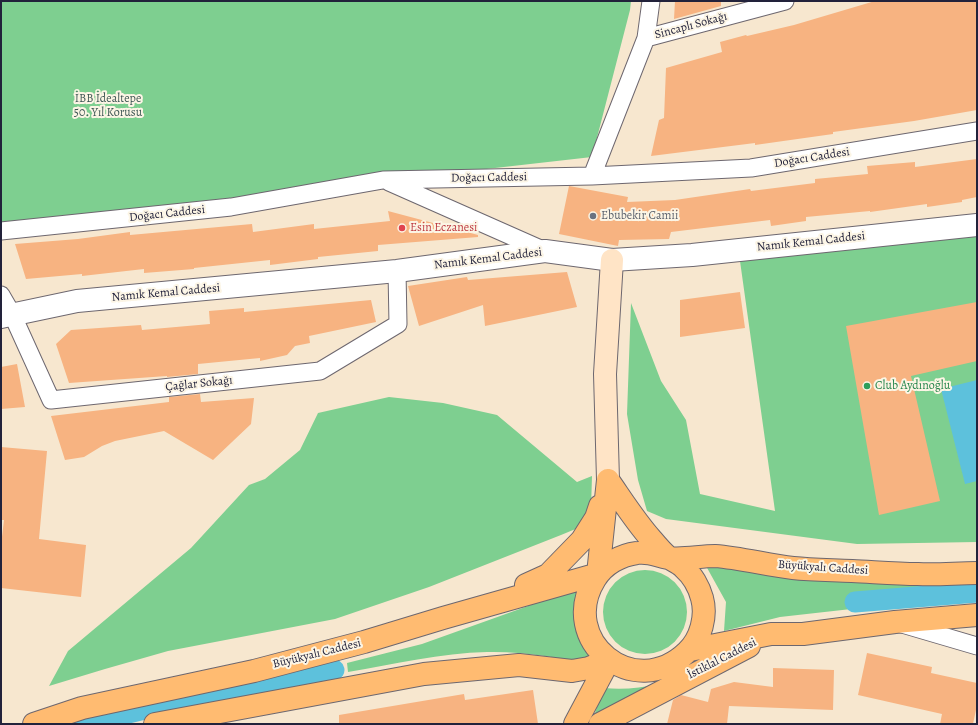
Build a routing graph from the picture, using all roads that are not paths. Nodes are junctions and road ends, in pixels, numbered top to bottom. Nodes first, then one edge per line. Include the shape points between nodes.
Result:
1 (651, 1) edge
2 (785, 1) edge
3 (646, 38) junction
4 (977, 131) edge
5 (592, 176) junction
6 (383, 180) junction
7 (977, 225) edge
8 (1, 231) edge
9 (545, 251) junction
10 (612, 260) junction
11 (397, 271) junction
12 (1, 295) edge
13 (6, 316) edge
14 (608, 480) junction
15 (669, 558) junction
16 (977, 573) edge
17 (598, 574) junction
18 (476, 609) junction
19 (977, 615) edge
20 (895, 622) junction
21 (771, 634) junction
22 (977, 646) edge
23 (690, 650) junction
24 (609, 660) junction
25 (34, 724) edge
26 (155, 724) edge
27 (575, 724) edge
28 (600, 724) edge

1 - 3 street
2 - 3 street, Sincaplı Sokağı
3 - 5 street, Sincaplı Sokağı
4 - 5 street, Doğacı Caddesi via 751,168
5 - 6 street, Doğacı Caddesi
6 - 8 street, Doğacı Caddesi via 231,207
6 - 9 street
7 - 10 street, Namık Kemal Caddesi via 692,255
9 - 10 street, Namık Kemal Caddesi
9 - 11 street, Namık Kemal Caddesi
10 - 14 main road via 605,374
11 - 13 street, Namık Kemal Caddesi via 77,301
11 - 13 street, Çağlar Sokağı via 398,324 320,371 51,400
12 - 13 street, Çağlar Sokağı
14 - 15 highway via 635,521
14 - 17 highway, Büyükyalı Caddesi
14 - 18 highway via 596,518 582,540 548,575
15 - 16 highway, Büyükyalı Caddesi via 716,556 794,568 918,574
15 - 17 highway, Büyükyalı Caddesi via 654,553 638,552 610,563
15 - 23 highway, Büyükyalı Caddesi via 684,567 702,598 704,617 700,634
17 - 18 highway, Büyükyalı Caddesi
17 - 24 highway, Büyükyalı Caddesi via 585,603 585,619 592,639
18 - 25 highway, Büyükyalı Caddesi via 254,671 82,708
19 - 20 highway
20 - 21 highway via 803,634
20 - 22 street
21 - 23 highway, İstiklal Caddesi
21 - 28 highway, İstiklal Caddesi
23 - 24 highway, Büyükyalı Caddesi via 679,660 652,671 637,671
24 - 26 highway via 572,671 519,665 424,674
24 - 27 highway

